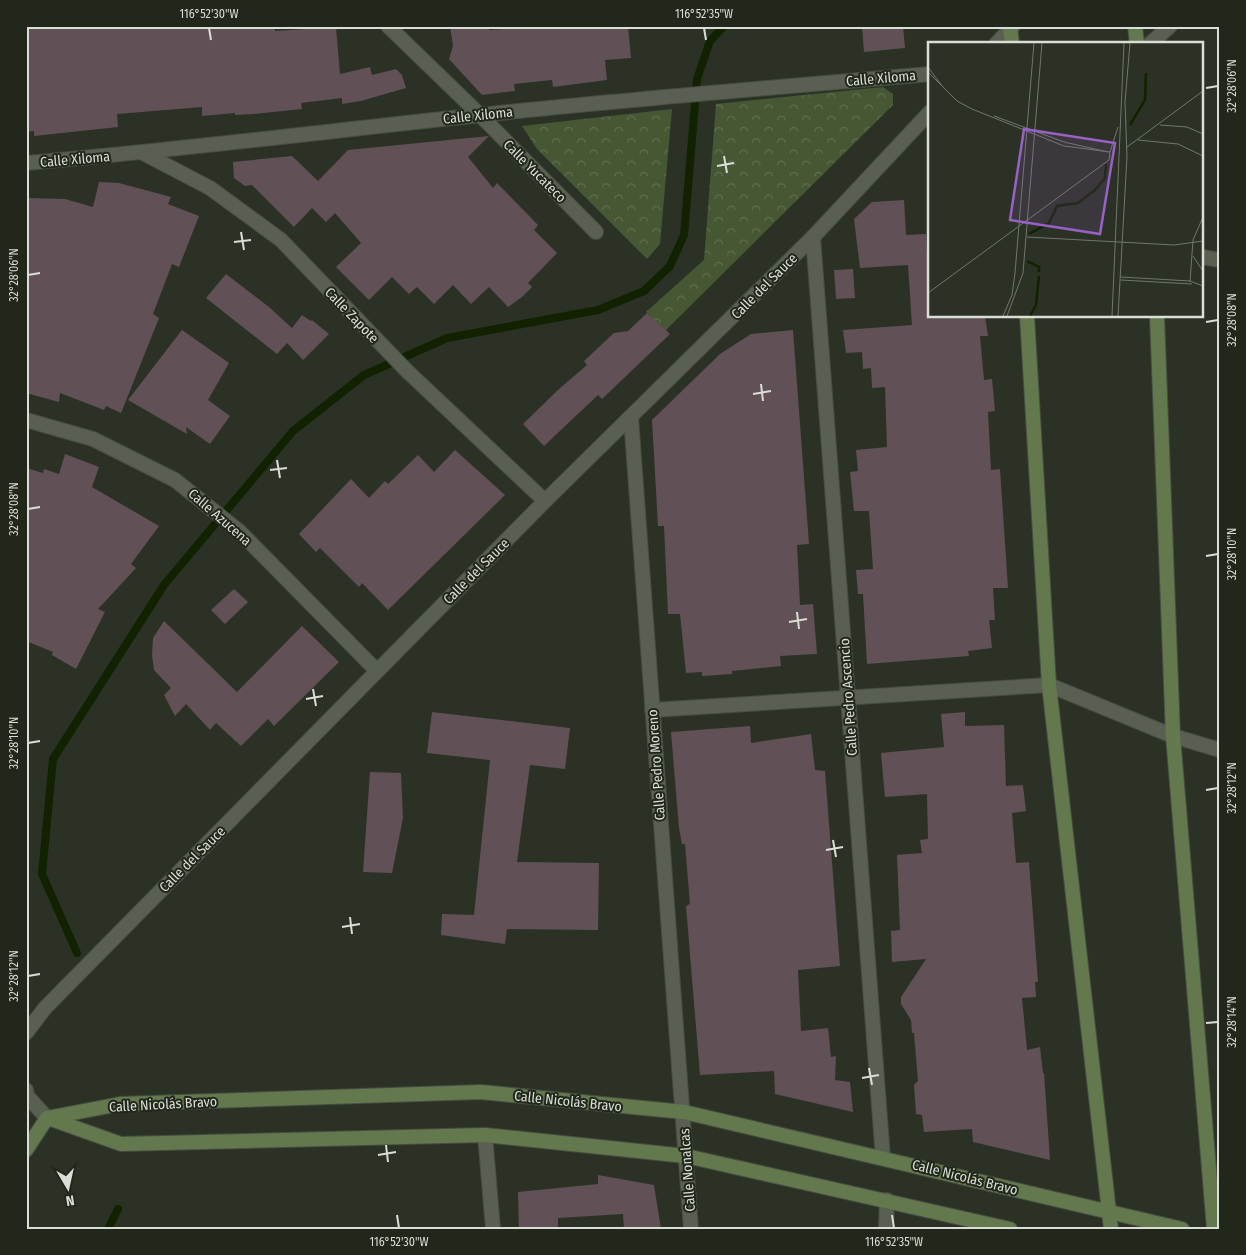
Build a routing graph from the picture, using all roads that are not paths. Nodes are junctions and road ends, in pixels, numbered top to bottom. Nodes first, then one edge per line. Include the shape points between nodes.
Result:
1 (388, 26) edge
2 (1135, 26) edge
3 (1170, 26) edge
4 (1012, 27) edge
5 (998, 42) edge
6 (1012, 42) edge
7 (1137, 42) edge
8 (1152, 42) edge
9 (928, 74) edge
10 (928, 114) edge
11 (480, 115) junction
12 (143, 153) junction
13 (26, 163) edge
14 (596, 232) dead end
15 (813, 237) junction
16 (1204, 257) edge
17 (1220, 260) edge
18 (1027, 318) edge
19 (1157, 318) edge
20 (631, 418) junction
21 (26, 420) edge
22 (545, 501) junction
23 (377, 671) junction
24 (1049, 685) junction
25 (848, 698) junction
26 (652, 710) junction
27 (1173, 736) junction
28 (1220, 750) edge
29 (26, 1033) edge
30 (26, 1090) edge
31 (684, 1112) junction
32 (48, 1118) junction
33 (485, 1135) junction
34 (26, 1150) edge
35 (686, 1156) junction
36 (884, 1158) junction
37 (887, 1200) junction
38 (1109, 1212) junction
39 (493, 1229) edge
40 (691, 1229) edge
41 (886, 1229) edge
42 (1010, 1229) edge
43 (1111, 1229) edge
44 (1182, 1229) edge
45 (1214, 1229) edge

1 - 11 street, Calle Yucateco
2 - 7 main road
3 - 8 street
4 - 5 street
4 - 6 main road
9 - 11 street, Calle Xiloma
10 - 15 street, Calle del Sauce
11 - 12 street, Calle Xiloma
11 - 14 street, Calle Yucateco
12 - 13 street, Calle Xiloma
12 - 22 street, Calle Zapote via 210,188 281,240 407,371
15 - 20 street, Calle del Sauce
15 - 25 street, Calle Pedro Ascencio
16 - 17 street
18 - 24 main road
19 - 27 main road
20 - 22 street, Calle del Sauce
20 - 26 street, Calle Pedro Moreno
21 - 23 street, Calle Azucena via 93,439 175,480 239,530
22 - 23 street, Calle del Sauce
23 - 29 street, Calle del Sauce via 45,1008
24 - 25 street
24 - 27 street
24 - 38 main road
25 - 26 street
25 - 36 street, Calle Pedro Ascencio
26 - 31 street, Calle Pedro Moreno
27 - 28 street
27 - 45 main road
30 - 32 street via 27,1096
31 - 32 main road, Calle Nicolás Bravo via 481,1092 120,1104
31 - 35 street, Calle Nonalcas
31 - 36 main road, Calle Nicolás Bravo
32 - 33 main road via 121,1144
32 - 34 main road
33 - 35 main road
33 - 39 street
35 - 37 main road
35 - 40 street, Calle Nonalcas
36 - 38 main road, Calle Nicolás Bravo
37 - 41 street
37 - 42 main road
38 - 43 main road
38 - 44 main road, Calle Nicolás Bravo

